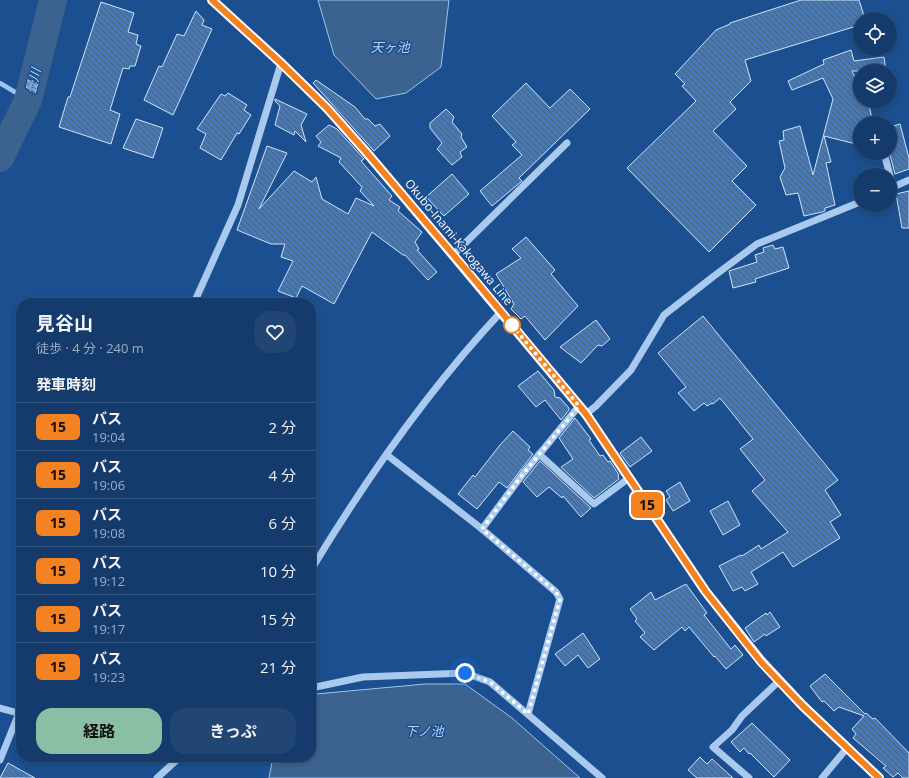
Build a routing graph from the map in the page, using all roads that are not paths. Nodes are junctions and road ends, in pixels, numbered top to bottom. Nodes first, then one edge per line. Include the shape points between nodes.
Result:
1 (212, 0) edge
2 (281, 63) junction
3 (567, 143) dead end
4 (909, 180) edge
5 (897, 185) edge
6 (853, 205) edge
7 (453, 255) junction
8 (196, 298) edge
9 (502, 312) junction
10 (583, 410) junction
11 (539, 454) junction
12 (387, 455) junction
13 (629, 478) junction
14 (482, 529) junction
15 (316, 562) edge
16 (779, 681) junction
17 (316, 687) edge
18 (0, 708) edge
19 (16, 710) edge
20 (528, 714) junction
21 (16, 720) edge
22 (847, 748) junction
23 (0, 760) edge
24 (175, 762) edge
25 (157, 778) edge
26 (602, 778) edge
27 (749, 778) edge
28 (822, 778) edge
29 (879, 778) edge

1 - 2 main road, Okubo-Inami-Kakogawa Line
2 - 7 main road, Okubo-Inami-Kakogawa Line via 327,108
2 - 8 street via 238,205
3 - 7 street
4 - 5 street
6 - 10 street via 757,244 714,276 664,316 631,370 596,406
7 - 9 main road, Okubo-Inami-Kakogawa Line
9 - 10 main road, Okubo-Inami-Kakogawa Line
9 - 12 street via 475,340 429,397
10 - 11 street
10 - 13 main road, Okubo-Inami-Kakogawa Line
11 - 13 street via 594,504
11 - 14 street
12 - 14 street
12 - 15 street via 343,516
13 - 16 main road, Okubo-Inami-Kakogawa Line via 706,592
14 - 20 street via 556,592 560,599
16 - 22 main road, Okubo-Inami-Kakogawa Line
16 - 27 street via 713,747
17 - 20 street via 363,677 465,673 490,682
18 - 19 street
20 - 26 street
21 - 23 street
22 - 28 street
22 - 29 main road, Okubo-Inami-Kakogawa Line
24 - 25 street

